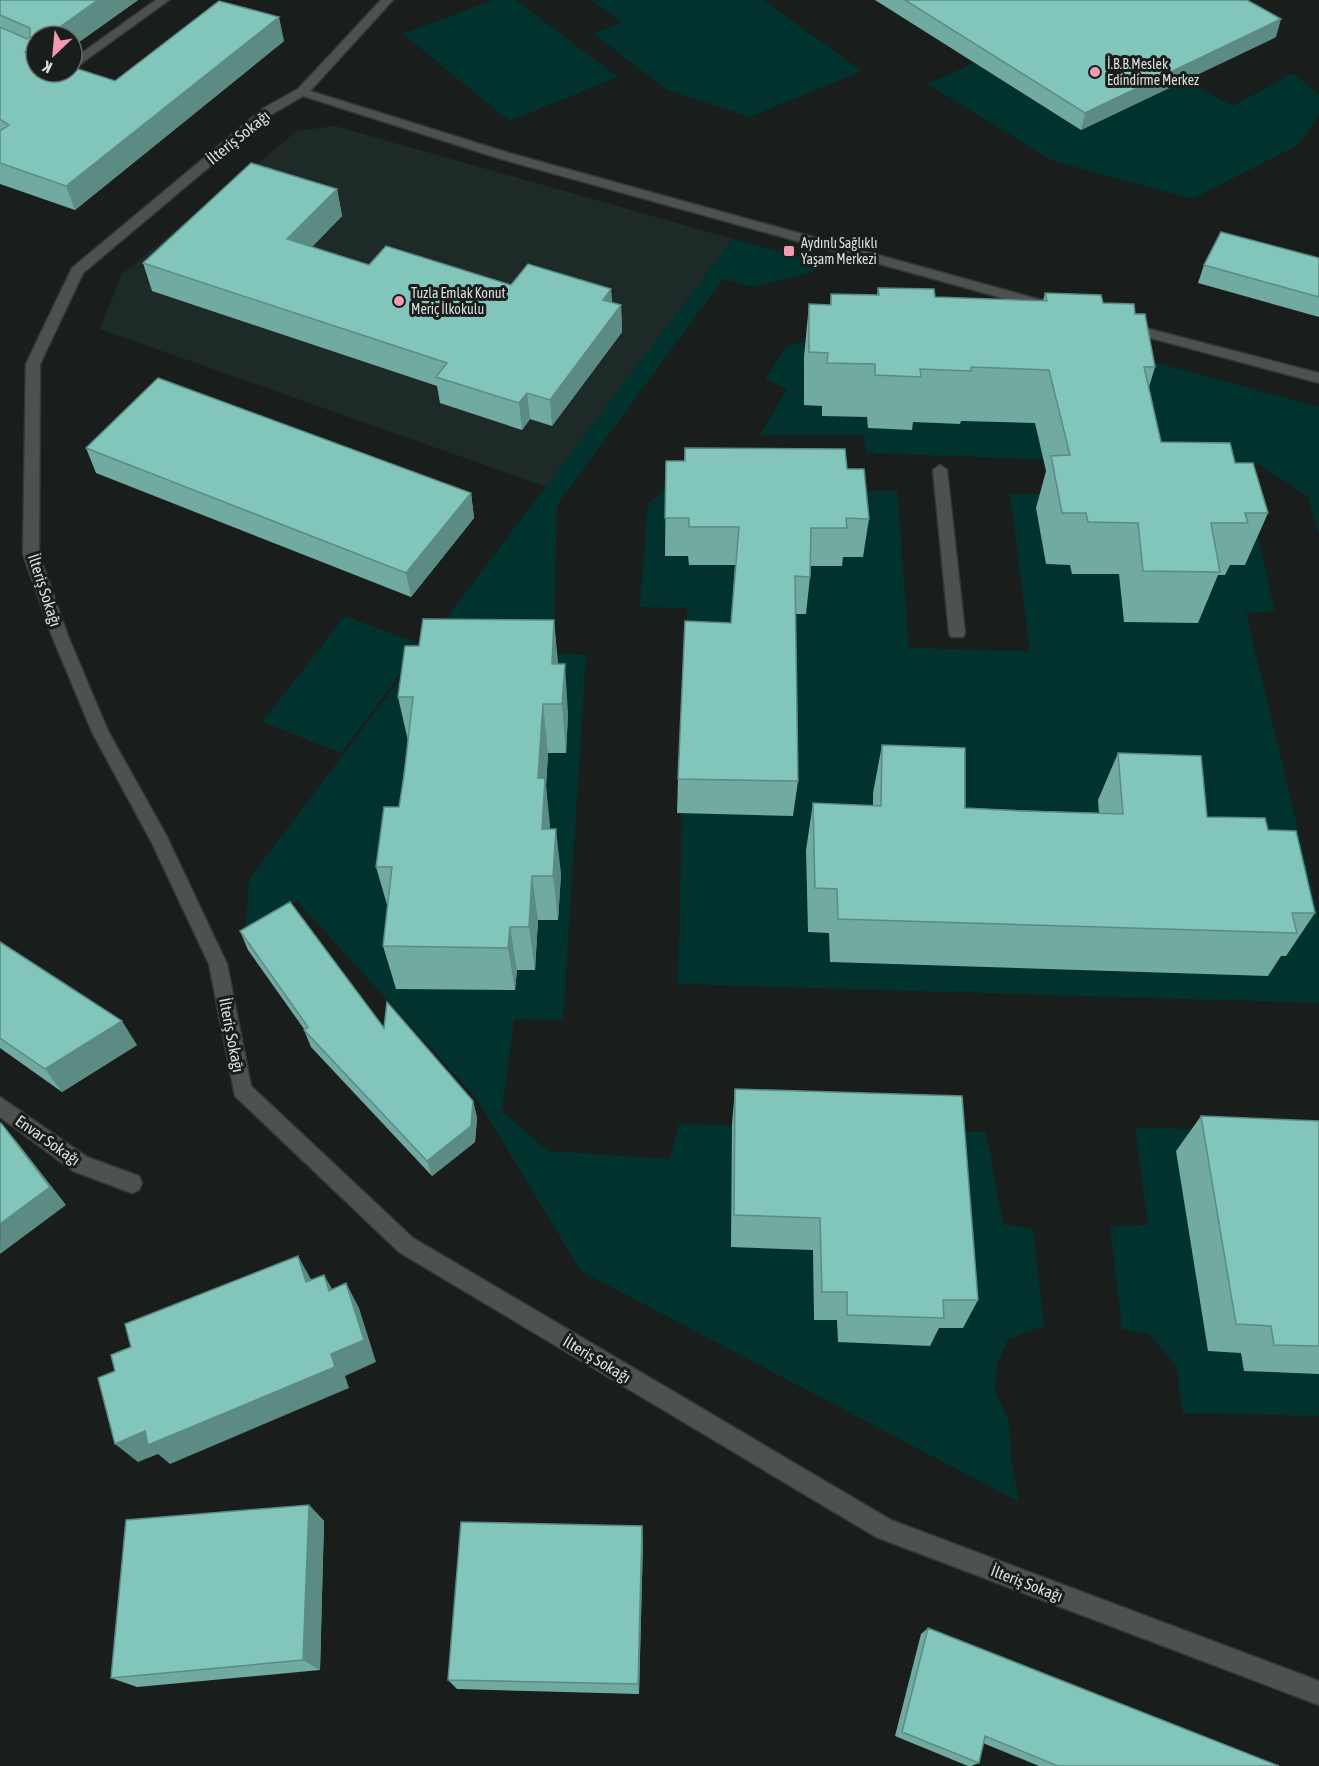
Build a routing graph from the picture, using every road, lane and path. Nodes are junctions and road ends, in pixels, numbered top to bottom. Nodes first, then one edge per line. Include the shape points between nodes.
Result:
1 (163, 0) edge
2 (387, 0) edge
3 (84, 57) edge
4 (302, 93) junction
5 (1065, 311) edge
6 (1112, 323) edge
7 (1319, 378) edge
8 (940, 470) dead end
9 (957, 633) dead end
10 (0, 1106) edge
11 (132, 1183) dead end
12 (1319, 1693) edge

1 - 3 street
2 - 4 street, İlteriş Sokağı
4 - 5 street via 505,156
4 - 12 street, İlteriş Sokağı via 268,111 77,271 33,364 31,554 100,732 160,840 218,964 242,1090 406,1245 884,1529
6 - 7 street
8 - 9 street
10 - 11 street, Envar Sokağı via 80,1164

